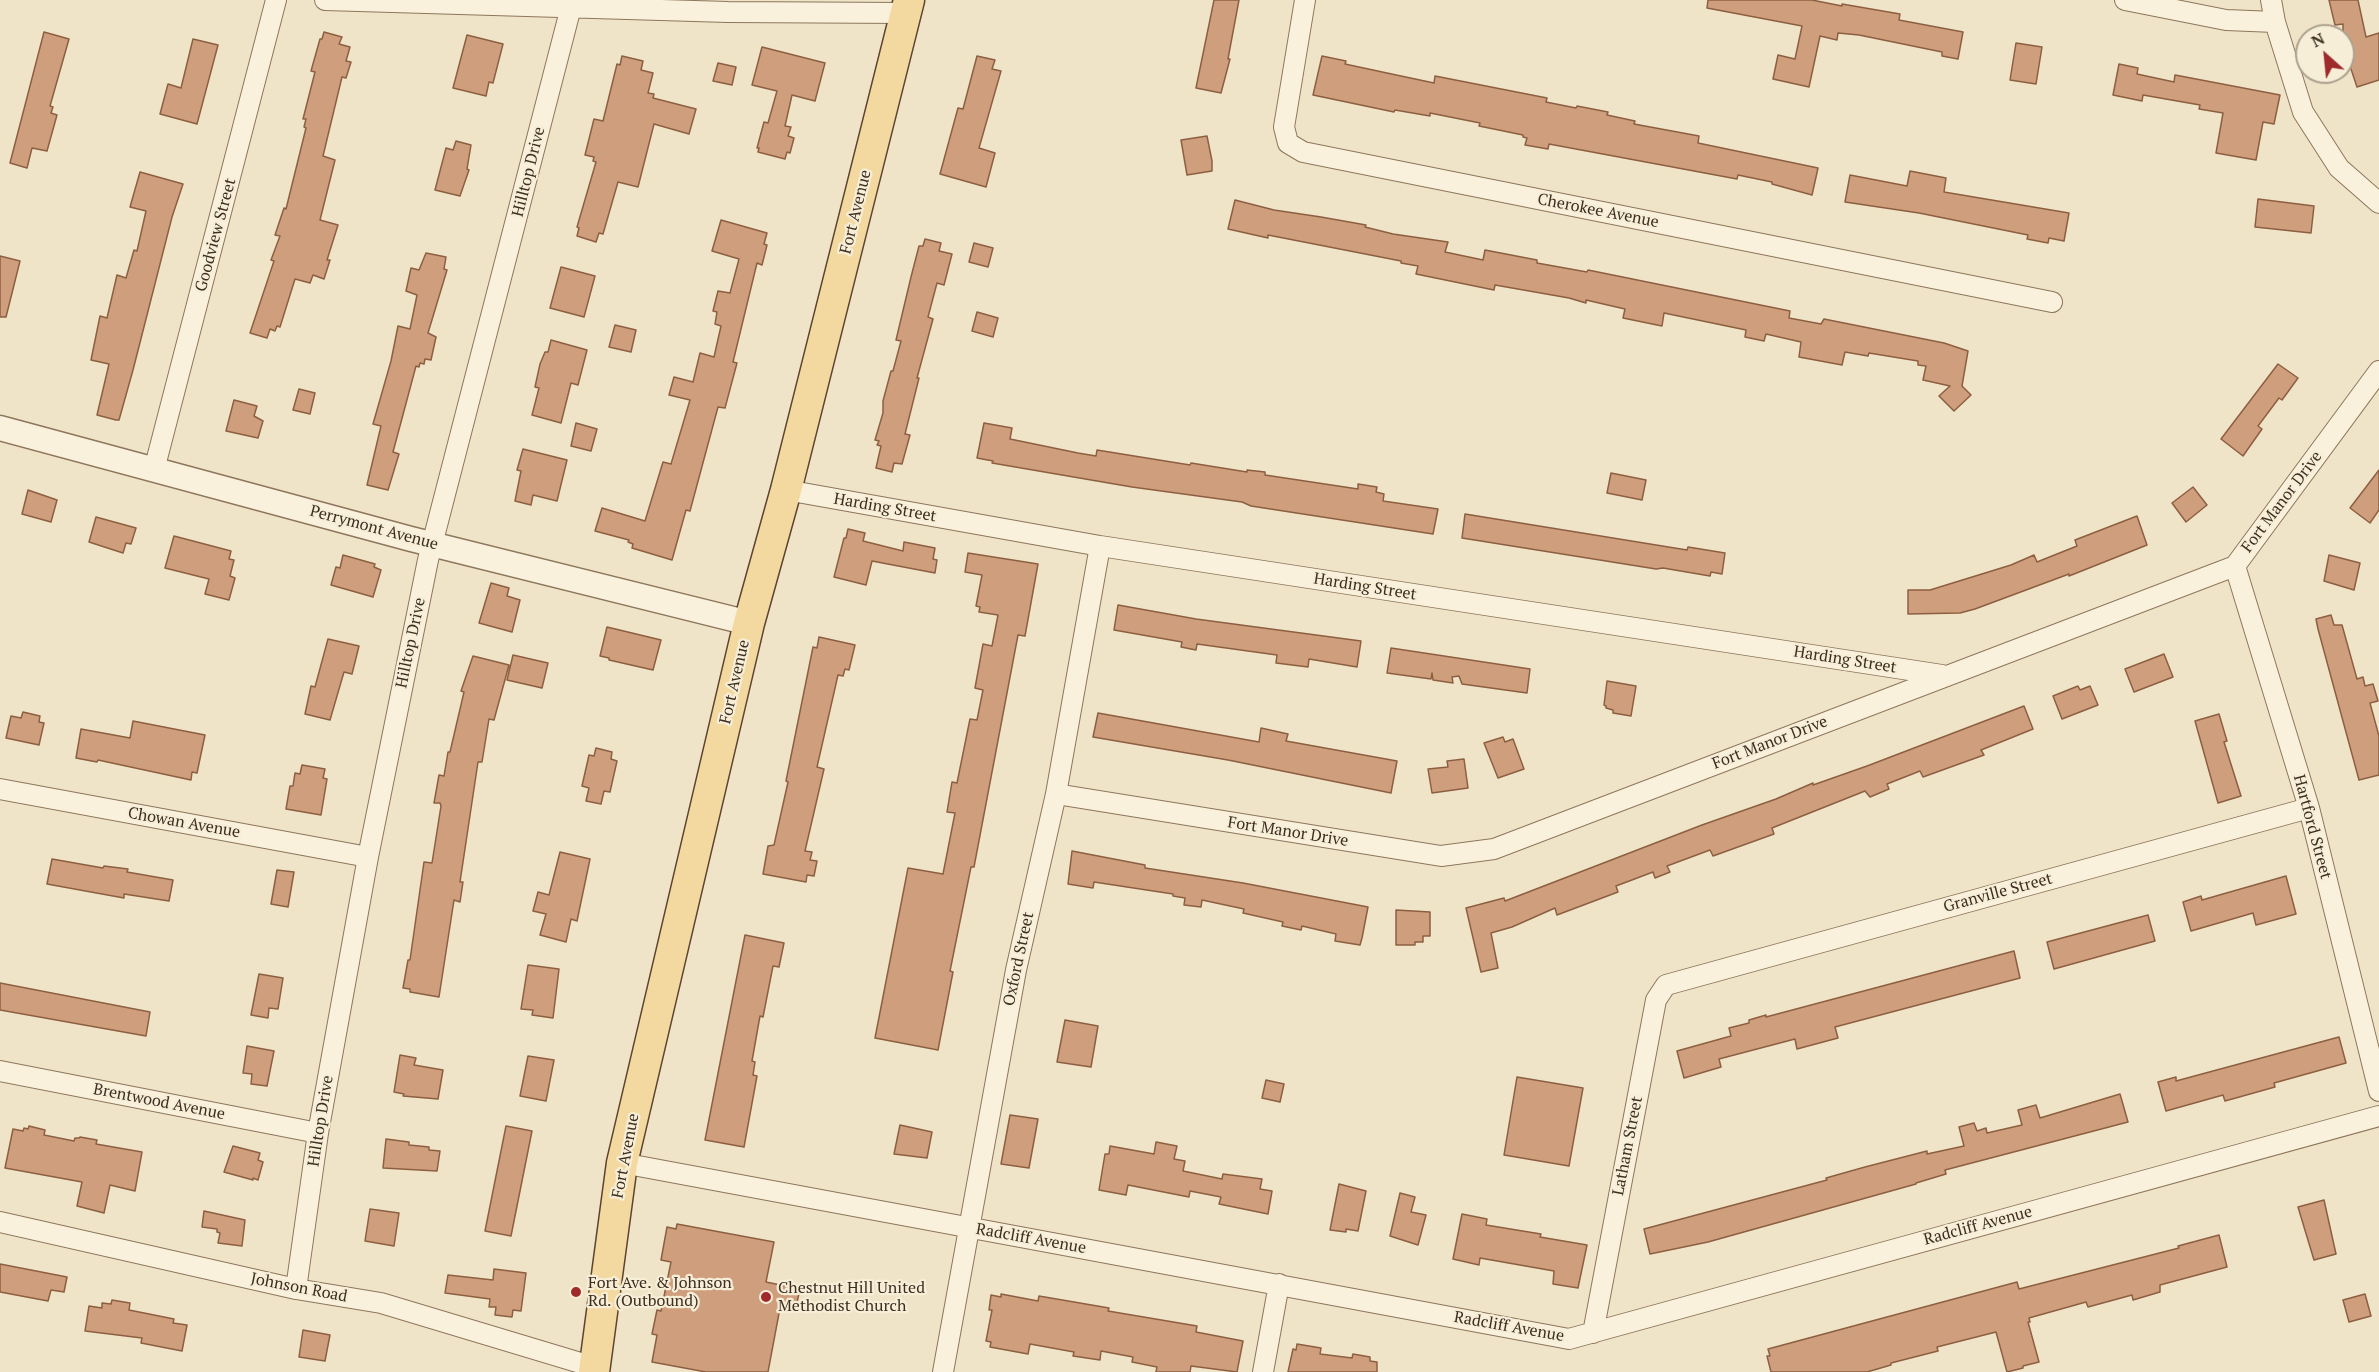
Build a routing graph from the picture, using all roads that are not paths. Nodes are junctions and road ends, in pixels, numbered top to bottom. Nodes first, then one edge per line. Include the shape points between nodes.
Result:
1 (276, 0) edge
2 (325, 0) edge
3 (1305, 0) edge
4 (2125, 0) edge
5 (2271, 0) edge
6 (907, 7) edge
7 (571, 8) junction
8 (2275, 22) junction
9 (2379, 202) edge
10 (2052, 302) dead end
11 (2379, 371) edge
12 (0, 428) edge
13 (154, 470) junction
14 (786, 490) junction
15 (434, 544) junction
16 (1101, 546) junction
17 (2235, 566) junction
18 (748, 623) junction
19 (1945, 676) junction
20 (0, 789) edge
21 (1056, 795) junction
22 (2309, 808) junction
23 (368, 857) junction
24 (1688, 978) joint
25 (0, 1071) edge
26 (2379, 1091) edge
27 (2379, 1116) edge
28 (318, 1133) junction
29 (622, 1162) junction
30 (0, 1222) edge
31 (970, 1228) junction
32 (1280, 1284) junction
33 (296, 1289) junction
34 (1593, 1333) junction
35 (594, 1370) edge
36 (943, 1372) edge
37 (1263, 1372) edge

1 - 13 street, Goodview Street
2 - 7 street
3 - 10 street, Cherokee Avenue via 1284,127 1288,143 1303,153
4 - 8 street via 2226,20
5 - 8 street
6 - 7 street via 728,12
6 - 14 main road, Fort Avenue
7 - 15 street, Hilltop Drive
8 - 9 street via 2303,112 2340,168
11 - 17 street, Fort Manor Drive
12 - 13 street, Perrymont Avenue
13 - 15 street, Perrymont Avenue
14 - 16 street, Harding Street
14 - 18 main road, Fort Avenue
15 - 18 street, Perrymont Avenue
15 - 23 street, Hilltop Drive
16 - 19 street, Harding Street
16 - 21 street, Oxford Street
17 - 19 street, Fort Manor Drive
17 - 22 street, Hartford Street
18 - 29 main road, Fort Avenue
19 - 21 street, Fort Manor Drive via 1494,849 1441,856
20 - 23 street, Chowan Avenue
21 - 31 street, Oxford Street via 1016,970
22 - 24 street, Granville Street
22 - 26 street, Hartford Street
23 - 28 street, Hilltop Drive
24 - 34 street, Latham Street via 1666,985 1656,1000
25 - 28 street, Brentwood Avenue
27 - 34 street, Radcliff Avenue
28 - 33 street, Hilltop Drive
29 - 31 street, Radcliff Avenue
29 - 35 main road, Fort Avenue
30 - 33 street, Johnson Road
31 - 32 street, Radcliff Avenue
31 - 36 street, Oxford Street
32 - 34 street, Radcliff Avenue via 1569,1339
32 - 37 street
33 - 35 street, Johnson Road via 381,1303

